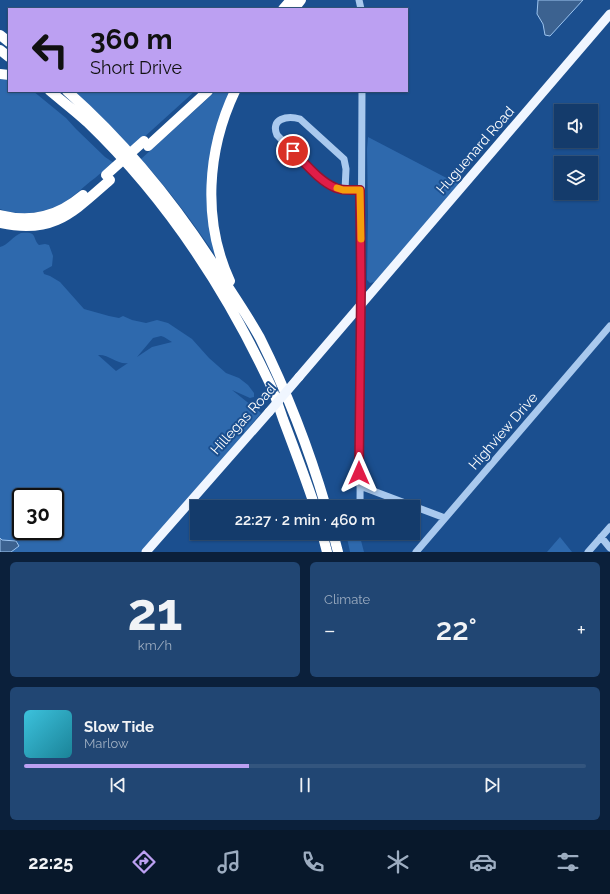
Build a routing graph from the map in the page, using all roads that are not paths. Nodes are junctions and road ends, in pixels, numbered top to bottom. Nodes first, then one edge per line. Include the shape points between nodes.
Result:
1 (291, 0) edge
2 (301, 0) edge
3 (284, 8) edge
4 (295, 8) edge
5 (610, 14) edge
6 (0, 35) edge
7 (8, 41) edge
8 (0, 50) edge
9 (8, 56) edge
10 (42, 92) edge
11 (51, 92) edge
12 (68, 92) edge
13 (197, 92) edge
14 (207, 92) edge
15 (235, 92) edge
16 (362, 92) edge
17 (86, 122) junction
18 (146, 144) junction
19 (108, 178) junction
20 (344, 190) junction
21 (360, 190) junction
22 (0, 215) edge
23 (0, 223) edge
24 (361, 305) junction
25 (247, 316) junction
26 (610, 326) edge
27 (360, 486) junction
28 (313, 500) edge
29 (324, 500) edge
30 (360, 500) edge
31 (445, 518) junction
32 (610, 527) edge
33 (601, 538) junction
34 (324, 540) edge
35 (335, 540) edge
36 (610, 548) edge
37 (146, 552) edge
38 (327, 552) edge
39 (338, 552) edge
40 (416, 552) edge
41 (588, 552) edge

1 - 3 highway
2 - 4 highway
5 - 24 main road, Huguenard Road
6 - 7 highway
8 - 9 highway
10 - 17 highway via 70,115
11 - 17 highway
12 - 25 highway via 119,142 169,200
13 - 18 highway
14 - 18 highway
15 - 25 highway via 220,128 215,149 212,201 220,256
16 - 21 street
17 - 28 highway via 156,199 216,283 271,386
18 - 19 highway, bridge
19 - 22 highway via 60,211 25,218
19 - 23 highway via 66,217 28,226
20 - 20 street via 324,181 277,135 276,126 281,120 292,116 300,119 344,159
20 - 21 street
21 - 24 street
24 - 27 street
24 - 37 main road, Hillegas Road, bridge
25 - 29 highway via 298,423
26 - 31 street, Highview Drive
27 - 30 street
27 - 31 street
31 - 40 street, Highview Drive
32 - 33 street
33 - 36 street
33 - 41 street
34 - 38 highway
35 - 39 highway

